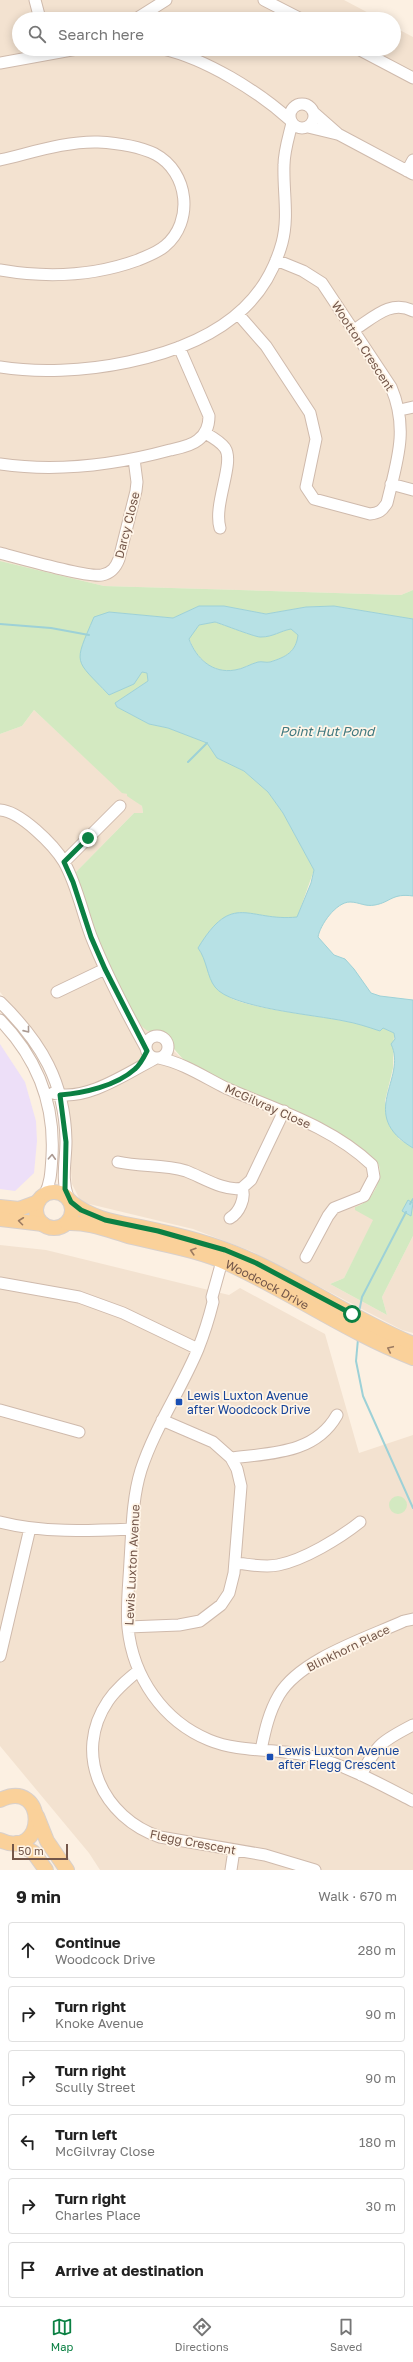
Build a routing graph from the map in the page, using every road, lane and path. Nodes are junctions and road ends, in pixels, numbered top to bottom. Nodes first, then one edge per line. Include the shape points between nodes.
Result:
1 (35, 0) edge
2 (166, 0) edge
3 (264, 0) edge
4 (38, 12) edge
5 (147, 12) edge
6 (287, 12) edge
7 (29, 56) edge
8 (182, 56) edge
9 (371, 56) edge
10 (0, 63) edge
11 (413, 78) edge
12 (269, 101) junction
13 (295, 106) junction
14 (313, 112) junction
15 (291, 121) junction
16 (307, 127) junction
17 (338, 134) junction
18 (286, 152) junction
19 (0, 160) edge
20 (413, 160) edge
21 (410, 173) edge
22 (276, 260) junction
23 (0, 270) edge
24 (413, 311) edge
25 (238, 314) junction
26 (354, 330) junction
27 (179, 347) junction
28 (0, 367) edge
29 (413, 407) edge
30 (400, 410) junction
31 (205, 433) junction
32 (134, 459) junction
33 (0, 464) edge
34 (391, 484) junction
35 (413, 490) edge
36 (220, 528) dead end
37 (0, 553) edge
38 (120, 806) dead end
39 (0, 810) edge
40 (64, 862) junction
41 (105, 969) junction
42 (57, 992) dead end
43 (0, 1002) edge
44 (0, 1020) edge
45 (135, 1025) junction
46 (153, 1037) junction
47 (168, 1046) junction
48 (146, 1050) junction
49 (158, 1058) junction
50 (179, 1063) junction
51 (137, 1068) junction
52 (44, 1088) junction
53 (60, 1095) junction
54 (49, 1109) junction
55 (284, 1111) junction
56 (118, 1162) dead end
57 (242, 1188) junction
58 (42, 1198) junction
59 (70, 1200) junction
60 (0, 1207) edge
61 (230, 1218) dead end
62 (0, 1219) edge
63 (68, 1222) junction
64 (43, 1224) junction
65 (306, 1257) dead end
66 (228, 1258) junction
67 (0, 1283) edge
68 (413, 1344) edge
69 (198, 1349) junction
70 (413, 1358) edge
71 (0, 1410) edge
72 (337, 1415) dead end
73 (162, 1420) junction
74 (79, 1432) dead end
75 (231, 1458) junction
76 (0, 1522) edge
77 (360, 1522) dead end
78 (30, 1528) junction
79 (132, 1529) junction
80 (235, 1563) junction
81 (413, 1619) edge
82 (128, 1627) junction
83 (0, 1656) edge
84 (138, 1671) junction
85 (413, 1725) edge
86 (261, 1750) junction
87 (361, 1775) junction
88 (0, 1787) edge
89 (15, 1796) junction
90 (0, 1800) edge
91 (413, 1801) edge
92 (37, 1816) junction
93 (6, 1843) edge
94 (234, 1850) junction
95 (46, 1870) edge
96 (67, 1870) edge
97 (231, 1870) edge
98 (315, 1870) edge

1 - 4 street
2 - 5 street
3 - 6 street
7 - 10 street
8 - 12 street via 200,63
9 - 11 street
12 - 13 street
12 - 15 street
13 - 14 street via 305,105
13 - 15 street via 291,112
14 - 16 street via 314,118
14 - 17 street
15 - 16 street via 297,127
15 - 18 street
16 - 17 street
16 - 18 street
17 - 21 street
18 - 22 street via 285,223
19 - 23 street via 88,143 128,146 155,154 166,161 182,186 184,207 177,232 164,247 124,265 84,273 57,275
20 - 21 street
22 - 25 street via 259,292
22 - 26 street, Wootton Crescent via 303,271 322,283
24 - 26 street via 402,306 393,306
25 - 27 street via 213,332
25 - 34 street, Wootton Crescent via 266,346 310,414 316,439 306,488 310,497 330,504 377,513 383,510 387,503
26 - 30 street, Wootton Crescent via 391,387
27 - 28 street via 134,361 96,368 52,370
27 - 31 street via 207,407 208,425
29 - 30 street
30 - 34 street, Wootton Crescent via 402,435
31 - 32 street via 190,445
31 - 36 street via 225,448 229,460 217,508
32 - 33 street via 64,466
32 - 37 street, Darcy Close via 136,491 119,559 116,567 110,572 92,575
34 - 35 street
38 - 40 street
39 - 40 street via 7,810 19,816
40 - 41 street
41 - 42 street
41 - 45 street
43 -> 53 street via 20,1022 39,1047 54,1075
44 - 52 street via 26,1050
45 - 46 street
45 - 48 street
46 - 47 street via 164,1039
46 - 48 street via 147,1042
47 - 49 street via 166,1052
47 - 50 street, McGilvray Close
48 - 49 street via 150,1056
48 - 51 street
49 - 50 street, McGilvray Close
49 - 51 street
50 - 55 street, McGilvray Close via 195,1073
51 - 53 street via 109,1084
52 - 53 street
52 - 54 street
53 - 54 street
53 - 59 street via 66,1142 64,1183
58 -> 54 street via 51,1175 53,1142
55 - 57 street via 251,1180
55 - 65 street, McGilvray Close via 314,1125 367,1161 374,1171 370,1188 364,1196 355,1202 340,1205 328,1216
56 - 57 street via 168,1166 230,1188
57 - 61 street via 244,1197 236,1213
58 - 59 main road via 60,1192
58 - 60 main road via 19,1209
58 - 64 main road via 36,1211
59 - 63 main road via 72,1213
59 - 66 main road, Woodcock Drive via 81,1210 105,1220 158,1231
64 -> 62 main road
63 - 64 main road via 53,1228
66 -> 63 main road, Woodcock Drive via 90,1224
66 - 68 main road, Woodcock Drive via 256,1263
66 - 69 street, Lewis Luxton Avenue via 218,1299 213,1302
70 -> 66 main road, Woodcock Drive via 368,1338
67 - 69 street via 79,1297 123,1313
69 - 73 street, Lewis Luxton Avenue
71 - 74 street
72 - 75 street via 323,1434 299,1447
73 - 75 street via 212,1442
73 - 79 street, Lewis Luxton Avenue via 141,1472
75 - 80 street via 241,1486
76 - 78 street
77 - 80 street via 339,1539 287,1563 267,1566
78 - 79 street via 94,1532
78 - 83 street
79 - 82 street, Lewis Luxton Avenue
80 - 82 street via 228,1593 212,1614 194,1623
81 - 86 street, Blinkhorn Place via 304,1668 280,1694 271,1710
82 - 84 street, Lewis Luxton Avenue
84 - 86 street, Lewis Luxton Avenue via 163,1708 192,1732 226,1746
84 - 94 street, Flegg Crescent via 122,1684 108,1701 97,1724 93,1754 101,1788 116,1810 128,1822 144,1832 168,1839
85 - 87 street via 386,1738 378,1745
86 - 87 street, Lewis Luxton Avenue via 309,1756 332,1762
87 - 91 street, Lewis Luxton Avenue
88 - 89 main road
89 - 90 main road
89 - 92 main road via 30,1802
92 - 93 main road via 37,1823 30,1836
92 - 96 main road via 47,1841
93 - 95 main road via 33,1852
94 - 97 street
94 - 98 street, Flegg Crescent via 287,1860

